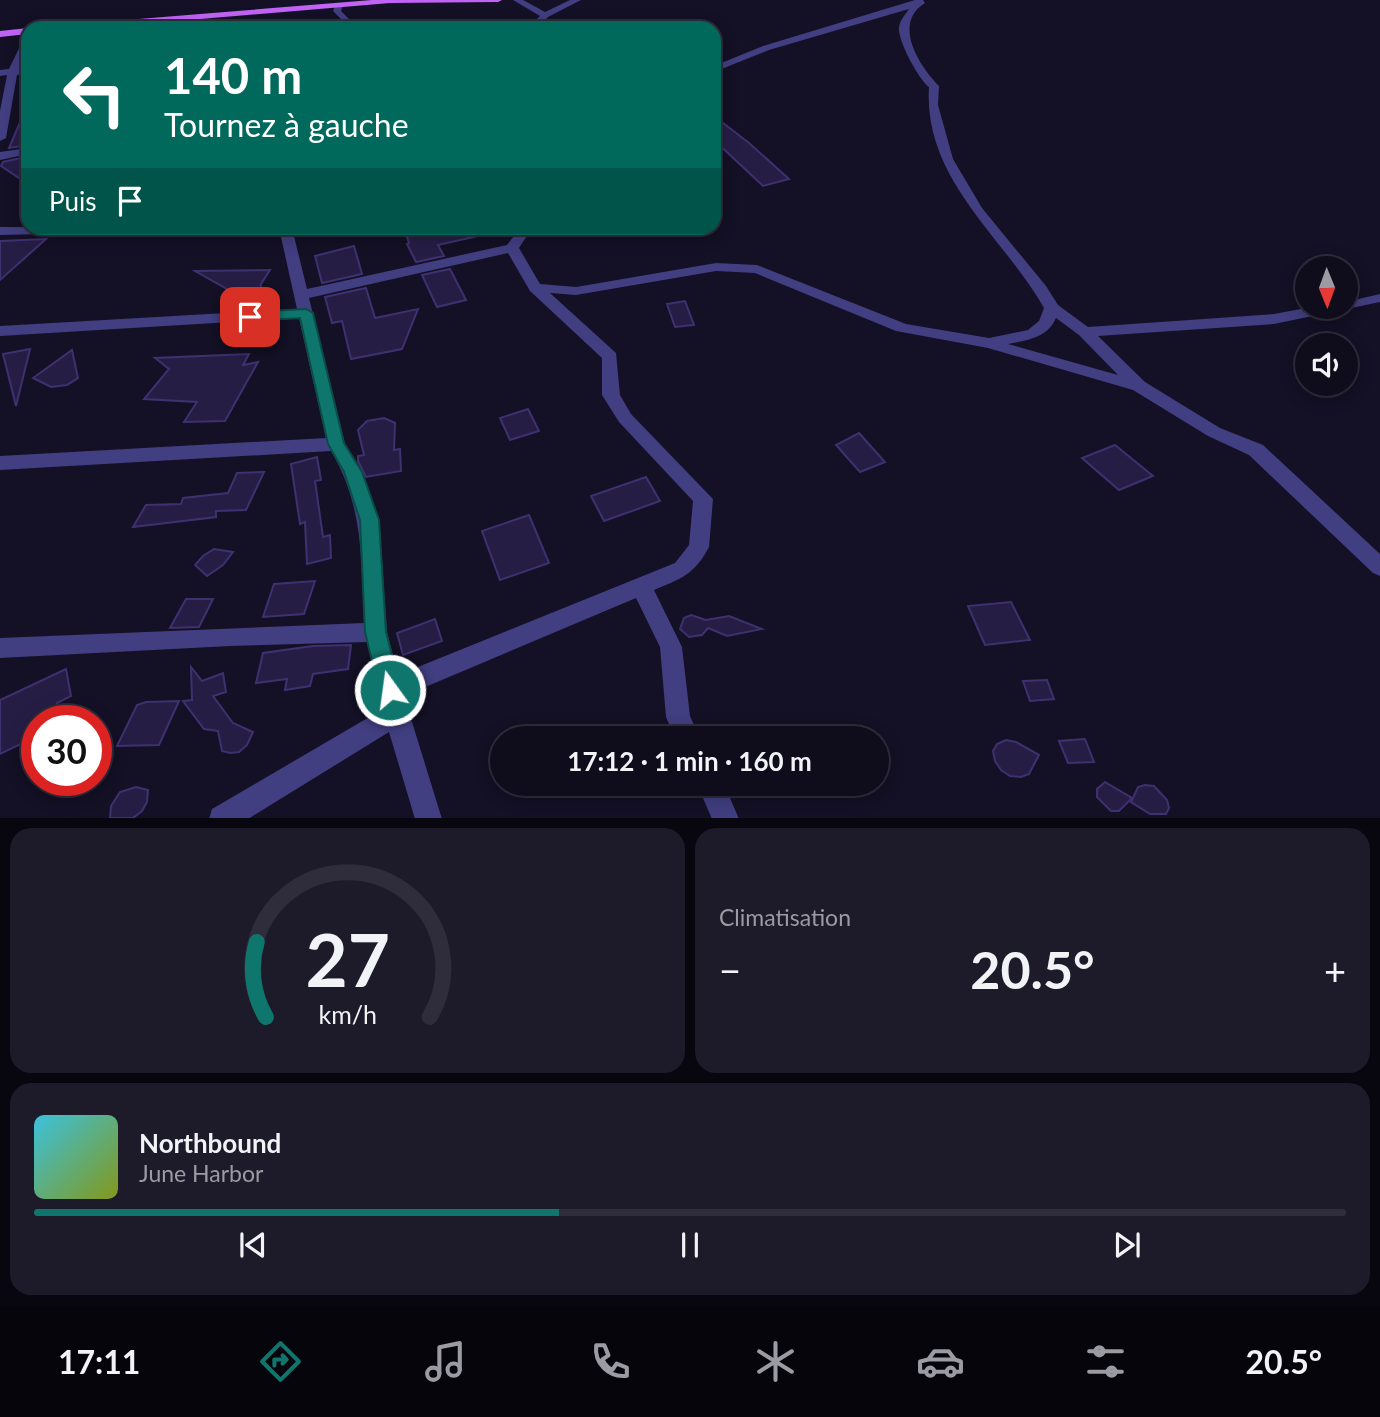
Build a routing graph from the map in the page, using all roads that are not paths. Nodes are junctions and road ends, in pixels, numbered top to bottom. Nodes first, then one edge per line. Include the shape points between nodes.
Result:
1 (437, 0) edge
2 (498, 0) edge
3 (517, 0) edge
4 (577, 0) edge
5 (931, 0) edge
6 (918, 2) edge
7 (339, 6) junction
8 (545, 15) junction
9 (152, 21) edge
10 (347, 21) edge
11 (541, 21) edge
12 (21, 32) edge
13 (0, 34) edge
14 (21, 55) edge
15 (721, 66) edge
16 (21, 71) edge
17 (13, 72) junction
18 (0, 73) edge
19 (3, 120) edge
20 (0, 138) edge
21 (21, 152) edge
22 (0, 156) edge
23 (0, 231) edge
24 (21, 231) edge
25 (287, 235) edge
26 (521, 235) edge
27 (512, 248) junction
28 (535, 288) junction
29 (302, 295) junction
30 (1380, 298) edge
31 (1358, 303) edge
32 (1052, 307) junction
33 (306, 313) junction
34 (1295, 315) edge
35 (0, 331) edge
36 (1085, 332) junction
37 (989, 343) junction
38 (1139, 386) junction
39 (336, 444) junction
40 (0, 463) edge
41 (1380, 567) edge
42 (641, 586) junction
43 (376, 632) junction
44 (0, 648) edge
45 (393, 702) junction
46 (683, 726) edge
47 (716, 796) edge
48 (222, 818) edge
49 (429, 818) edge
50 (726, 818) edge

1 - 2 main road
1 - 7 main road
3 - 8 street
4 - 8 street
5 - 6 street
6 - 15 street
6 - 32 street via 903,25 904,37 934,86 933,104 947,159 977,210
7 - 9 main road
7 - 10 street via 337,10
8 - 11 street
12 - 13 main road
14 - 17 street
16 - 17 street
17 - 18 street
17 - 19 street
19 - 20 street
21 - 22 street
23 - 24 street
25 - 29 street
26 - 27 street
27 - 28 street
27 - 29 street
28 - 37 street via 576,291 716,267 757,269 902,328
28 - 42 street via 610,357 611,395 625,418 703,499 699,547 682,569
29 - 33 street
30 - 31 street
32 - 36 street
32 - 37 street via 1050,317 1033,334
33 - 35 street
33 - 39 street
34 - 36 street
36 - 38 street
37 - 38 street
38 - 41 street via 1214,432 1256,450
39 - 40 street
39 - 43 street via 353,472 369,520
42 - 45 street
42 - 46 street via 671,647
43 - 44 street
43 - 45 street
45 - 48 street
45 - 49 street
47 - 50 street

